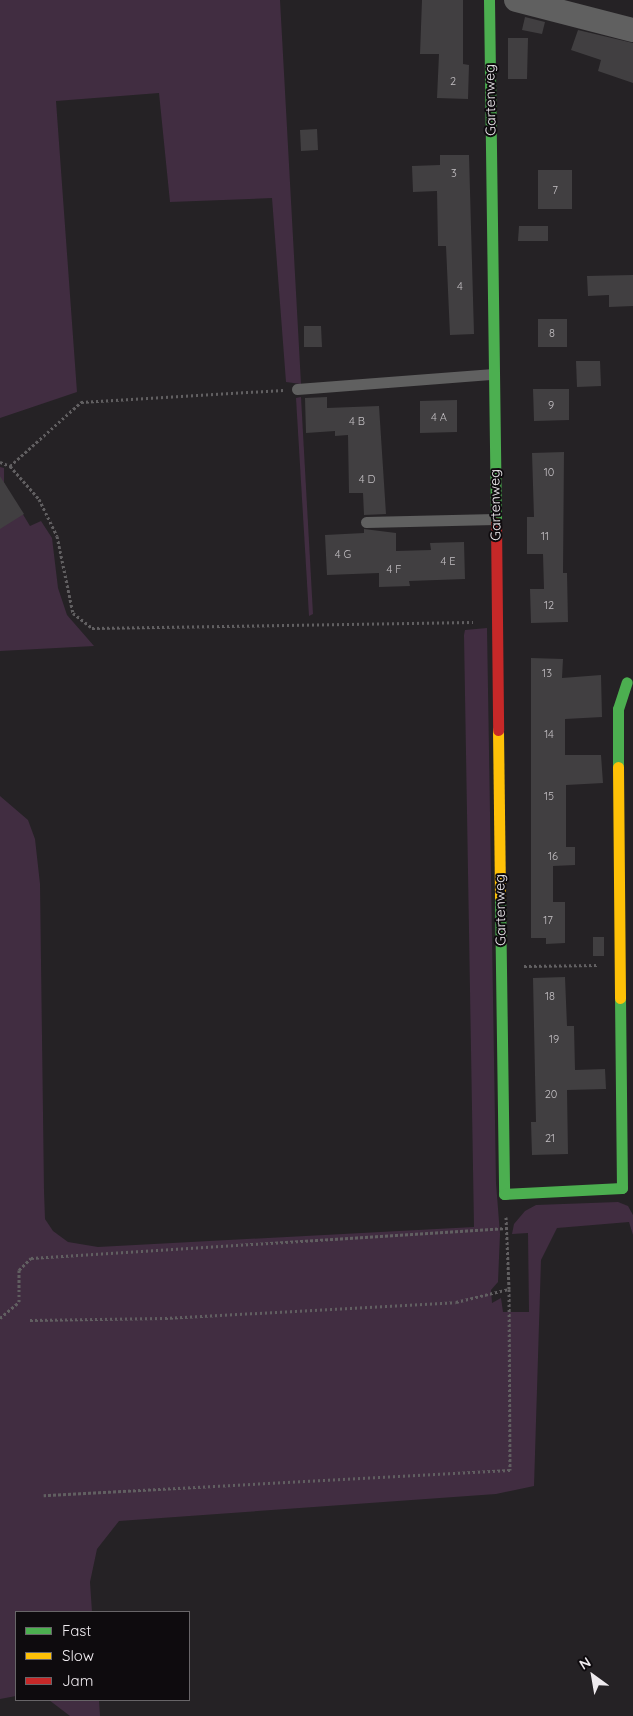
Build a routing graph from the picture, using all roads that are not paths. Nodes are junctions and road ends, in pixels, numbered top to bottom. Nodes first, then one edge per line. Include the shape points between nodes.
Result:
1 (489, 0) edge
2 (516, 0) edge
3 (633, 30) edge
4 (493, 374) junction
5 (297, 389) road end
6 (495, 519) junction
7 (366, 522) dead end
8 (626, 682) dead end

1 - 4 street, Gartenweg
2 - 3 street
4 - 5 lane
4 - 6 street, Gartenweg
6 - 7 lane
6 - 8 street, Gartenweg via 504,1194 622,1188 618,709

